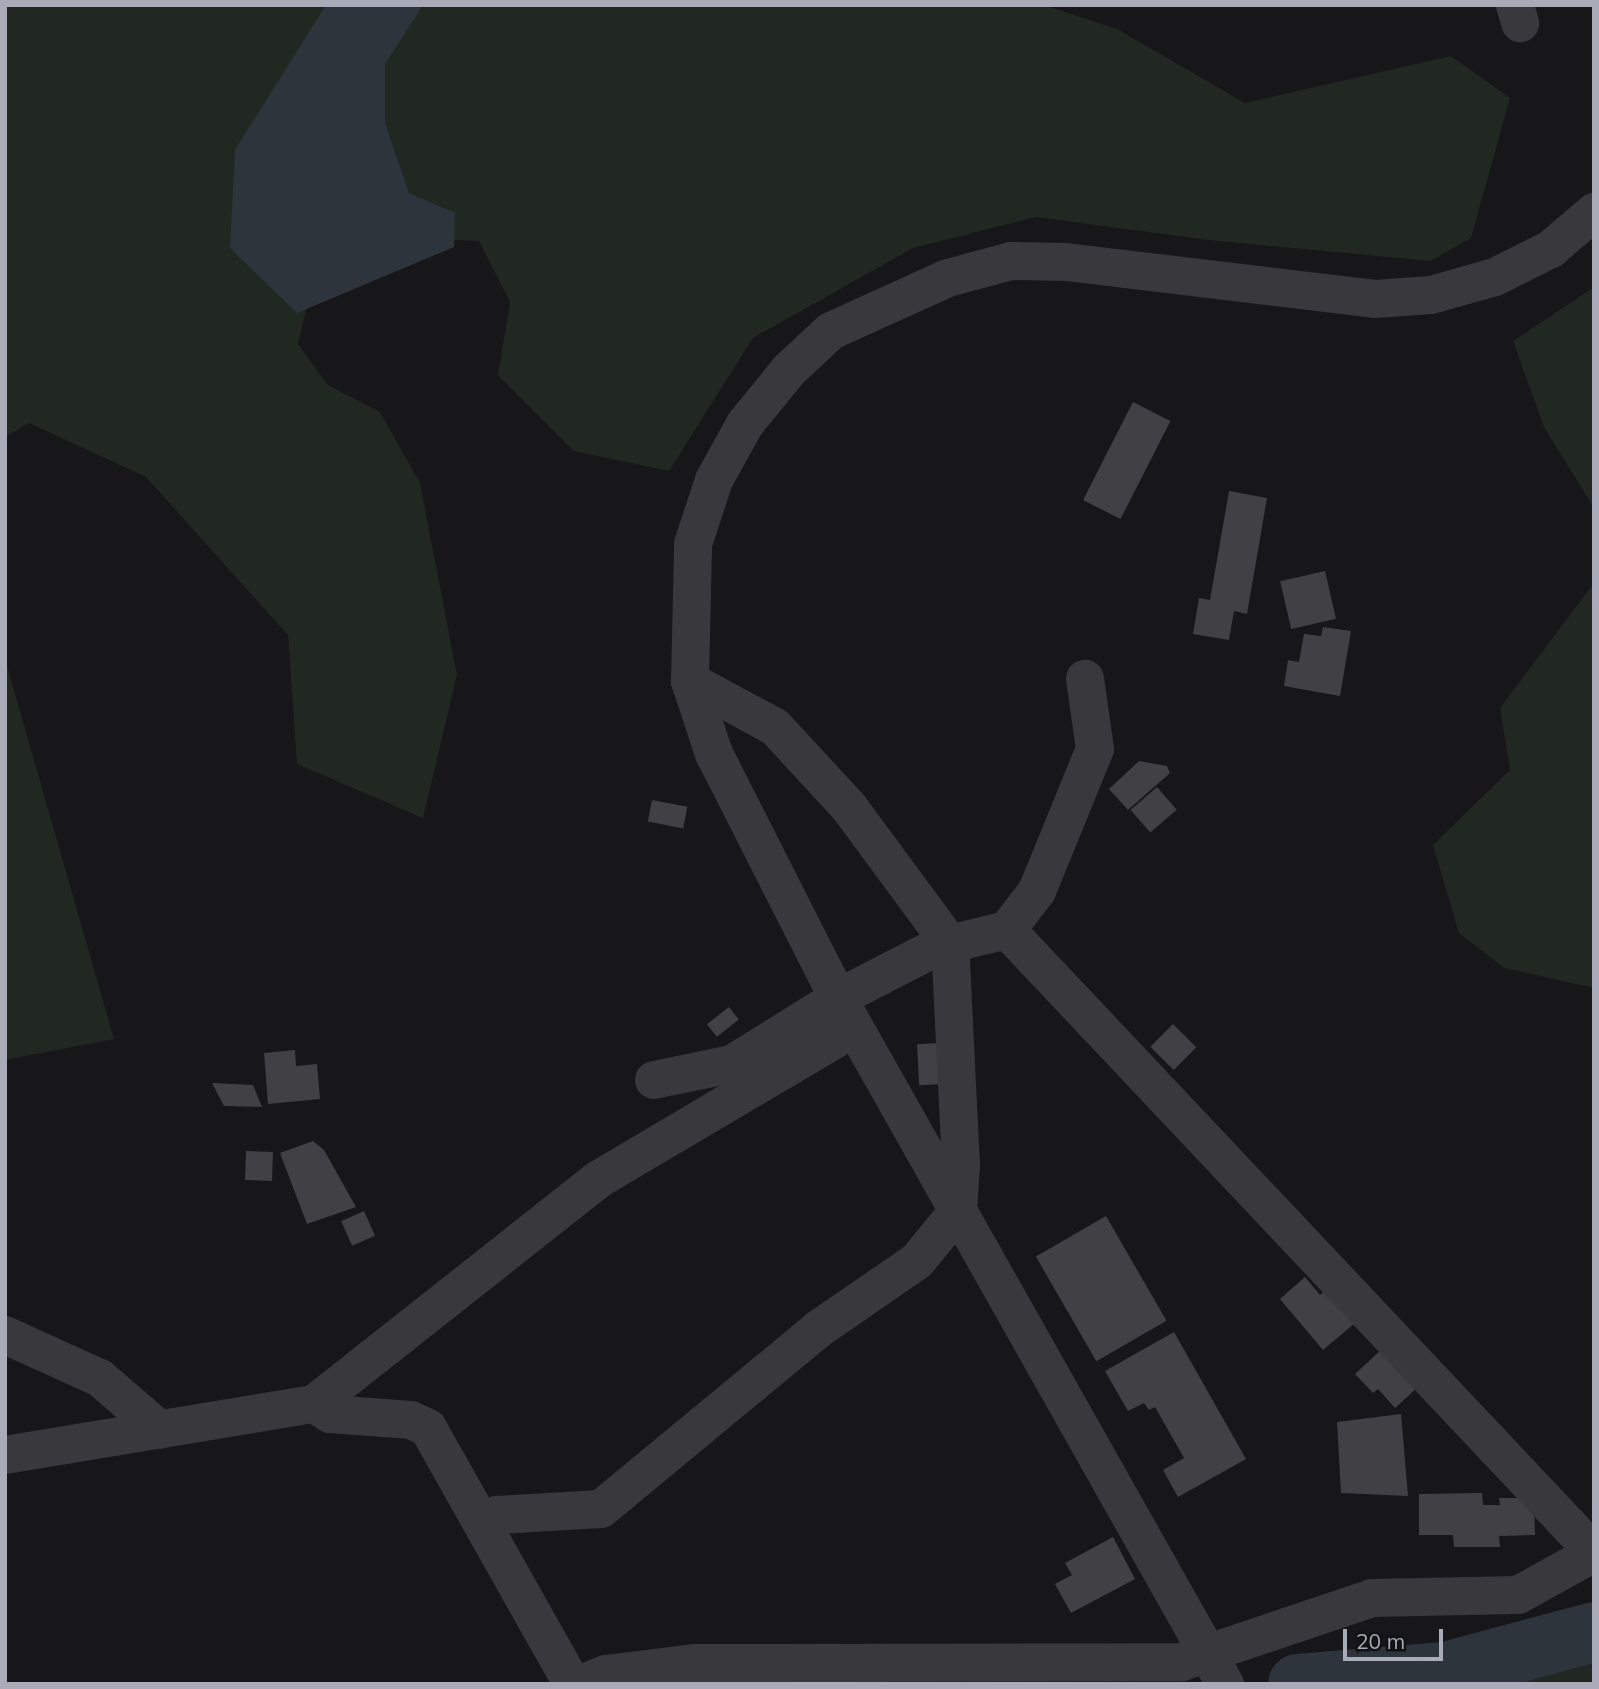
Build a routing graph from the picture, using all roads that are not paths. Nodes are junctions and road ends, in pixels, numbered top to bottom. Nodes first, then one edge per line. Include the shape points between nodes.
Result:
1 (1594, 212) edge
2 (1085, 679) dead end
3 (690, 681) junction
4 (1007, 930) junction
5 (950, 944) junction
6 (846, 1013) junction
7 (654, 1080) dead end
8 (958, 1211) junction
9 (5, 1335) edge
10 (314, 1404) junction
11 (160, 1430) junction
12 (5, 1455) edge
13 (483, 1522) junction
14 (1594, 1553) edge
15 (1217, 1668) edge
16 (572, 1684) edge
17 (581, 1684) edge

1 - 3 street via 1552,249 1506,272 1431,295 1375,299 1138,268 1011,261 936,283 831,331 789,370 745,424 713,480 693,544
2 - 4 street via 1095,749 1037,891
3 - 5 street via 775,727 849,807
3 - 6 street via 714,754
4 - 5 street
4 - 14 street
5 - 6 street
5 - 8 street via 961,1166
6 - 7 street via 732,1064
6 - 8 street
6 - 10 street via 599,1180
8 - 13 street via 918,1261 817,1330 601,1509 498,1515
8 - 15 street
9 - 11 street via 100,1378
10 - 11 street
10 - 13 street via 330,1414 411,1420 428,1428
11 - 12 street
13 - 16 street
14 - 15 street via 1518,1595 1372,1598
15 - 17 street via 1182,1661 695,1662 606,1674

